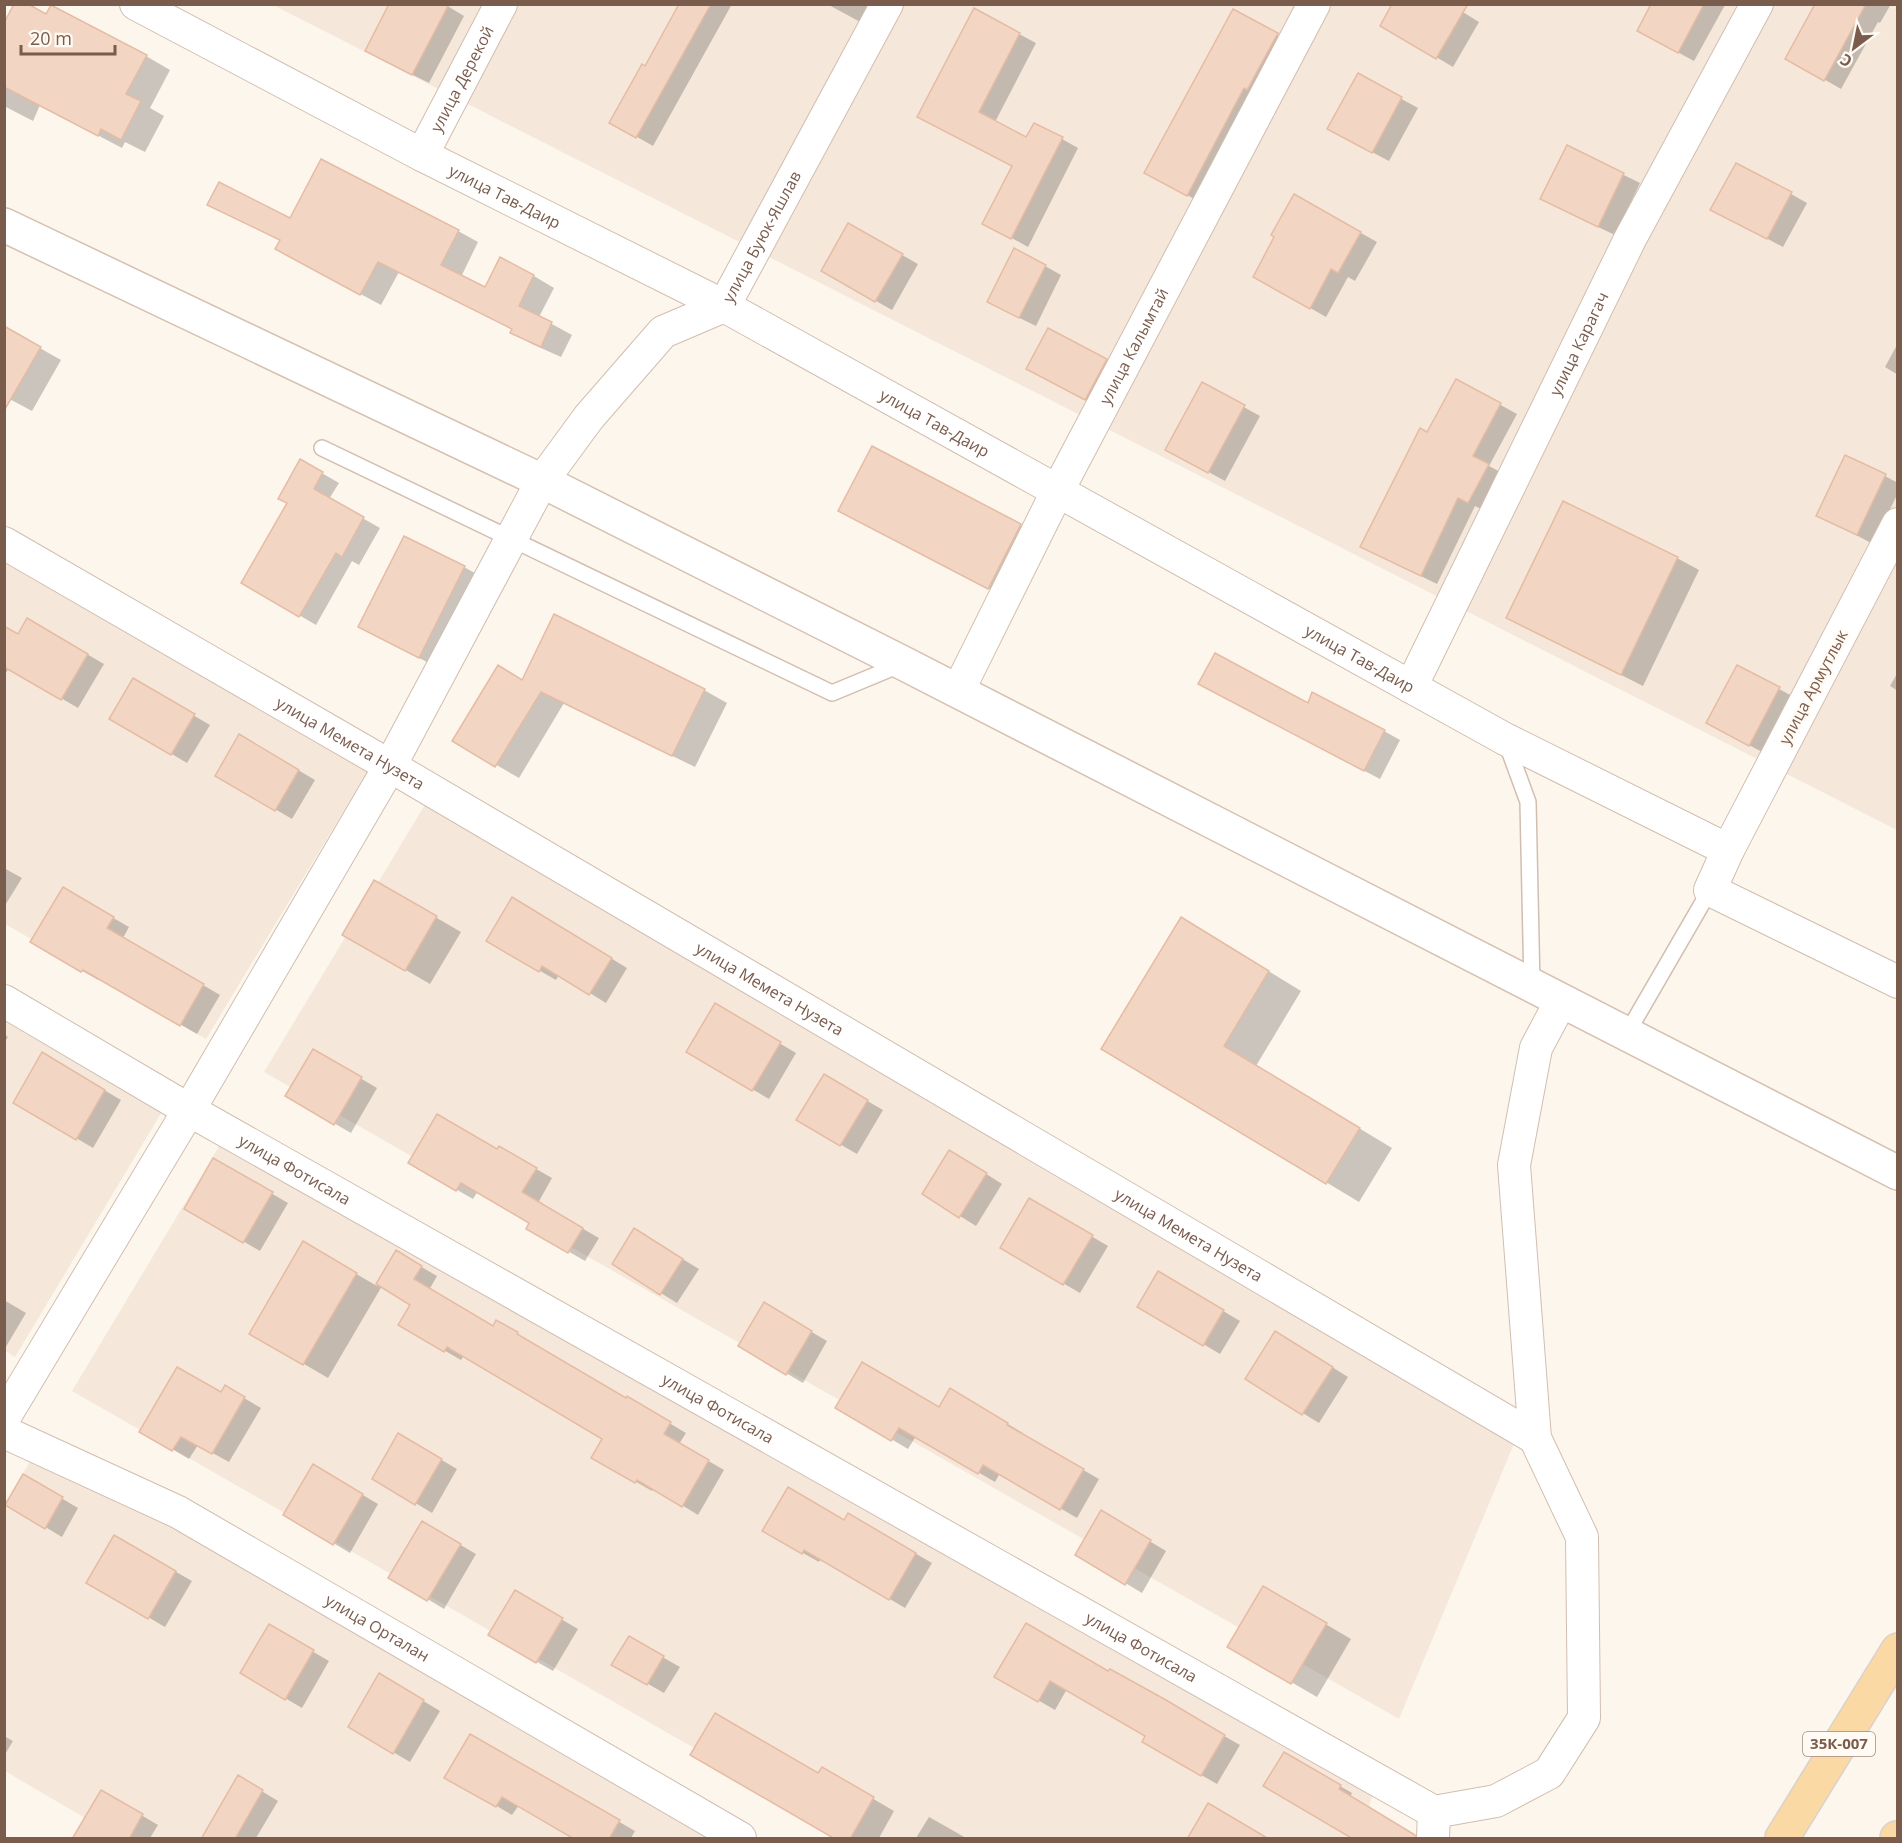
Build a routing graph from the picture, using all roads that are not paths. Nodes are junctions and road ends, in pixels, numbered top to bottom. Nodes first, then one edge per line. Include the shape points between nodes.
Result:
1 (136, 4) edge
2 (501, 4) edge
3 (887, 4) edge
4 (1314, 4) edge
5 (1757, 4) edge
6 (422, 155) junction
7 (4, 225) edge
8 (724, 306) junction
9 (322, 448) dead end
10 (542, 481) junction
11 (1058, 490) junction
12 (1898, 525) edge
13 (511, 539) junction
14 (4, 543) edge
15 (903, 663) junction
16 (1411, 687) junction
17 (958, 691) junction
18 (1505, 739) junction
19 (390, 766) junction
20 (1728, 850) junction
21 (1710, 890) junction
22 (1898, 982) edge
23 (1546, 994) junction
24 (4, 1001) edge
25 (1626, 1035) junction
26 (189, 1110) junction
27 (1896, 1172) edge
28 (4, 1418) edge
29 (4, 1432) edge
30 (1535, 1438) junction
31 (1898, 1650) edge
32 (1434, 1825) edge
33 (740, 1839) edge
34 (1782, 1839) edge

1 - 6 street, улица Тав-Даир
2 - 6 street, улица Дерекой
3 - 8 street, улица Буюк-Яшлав
4 - 11 street, улица Калымтай
5 - 16 street, улица Карагач via 1630,239
6 - 8 street, улица Тав-Даир
7 - 10 main road
8 - 10 street, улица Буюк-Яшлав via 663,332 589,417
8 - 11 street, улица Тав-Даир
9 - 13 lane
10 - 13 street, улица Буюк-Яшлав
10 - 15 main road
11 - 16 street, улица Тав-Даир
11 - 17 street, улица Калымтай
12 - 20 street, улица Армутлык
13 - 15 lane via 832,693
13 - 19 street, улица Буюк-Яшлав
14 - 19 street, улица Мемета Нузета
15 - 17 main road
16 - 18 street, улица Тав-Даир
17 - 23 main road
18 - 20 street, улица Тав-Даир
18 - 23 lane via 1528,802
19 - 26 street, улица Буюк-Яшлав
19 - 30 street, улица Мемета Нузета
20 - 21 street, улица Армутлык
21 - 22 street
21 - 25 lane
23 - 25 main road
23 - 30 street via 1514,1165
24 - 26 street, улица Фотисала
25 - 27 main road
26 - 28 street, улица Буюк-Яшлав
26 - 32 street, улица Фотисала
29 - 33 street, улица Орталан via 178,1512
30 - 32 street via 1582,1537 1584,1718 1549,1773 1497,1801
31 - 34 main road, 35К-007

